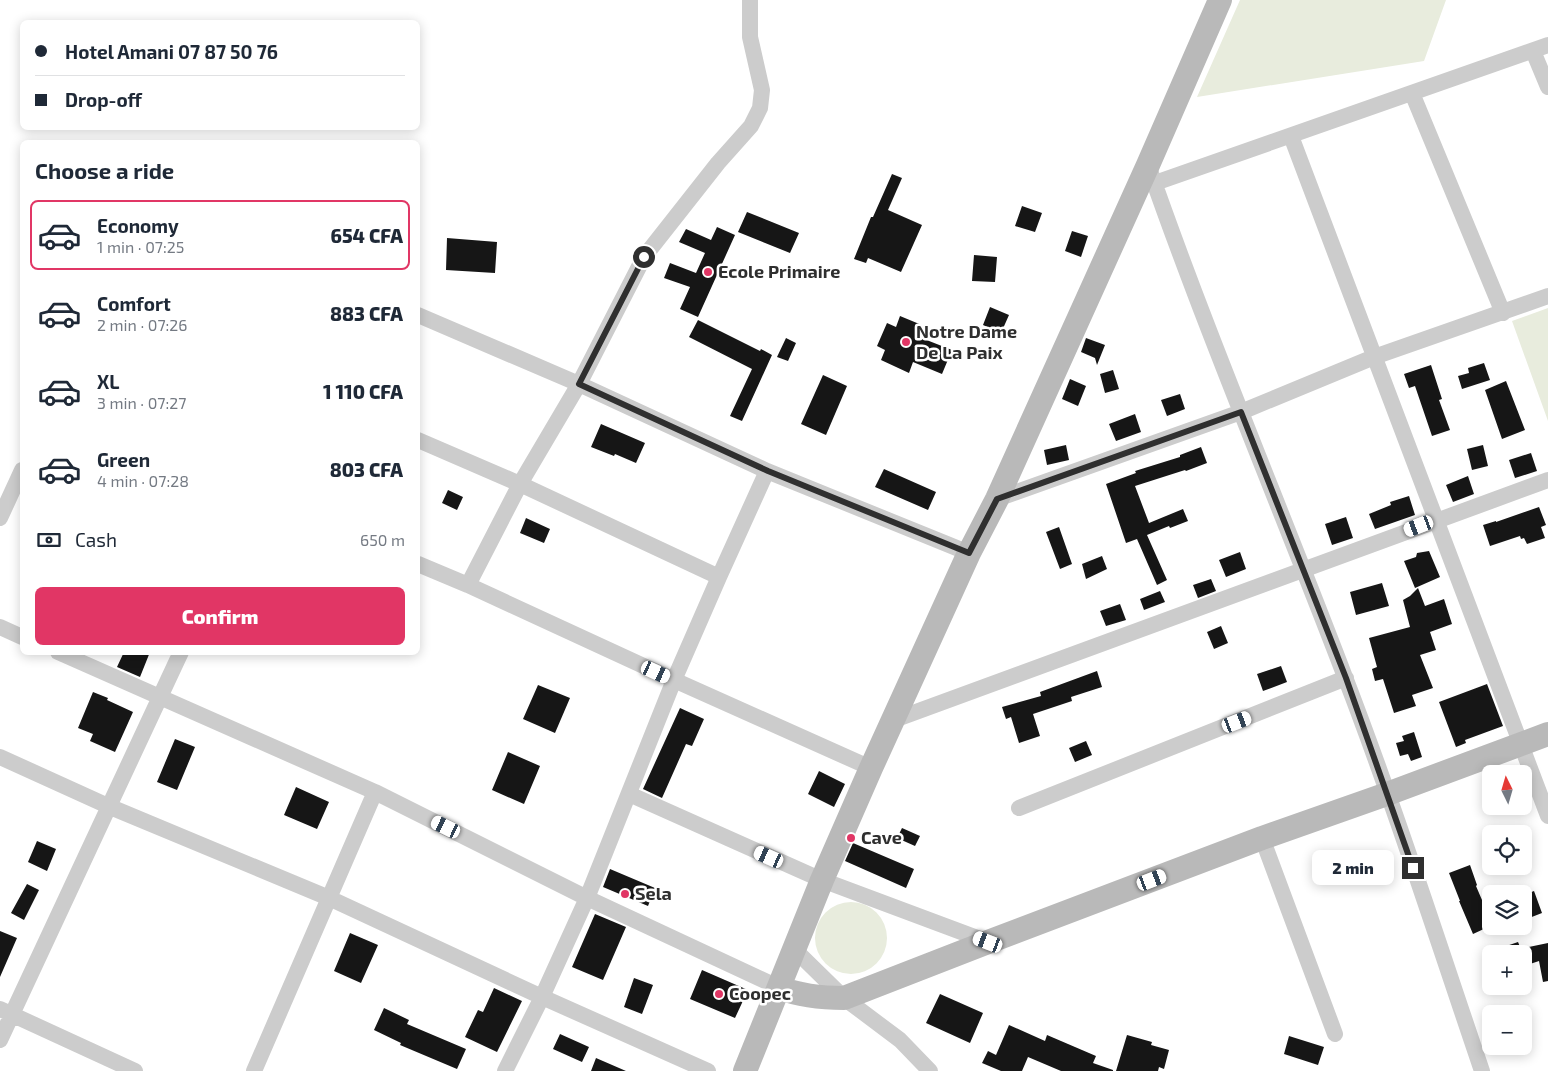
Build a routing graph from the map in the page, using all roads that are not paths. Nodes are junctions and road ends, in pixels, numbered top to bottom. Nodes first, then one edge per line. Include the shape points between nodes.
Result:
1 (750, 0) edge
2 (1220, 0) edge
3 (1540, 48) edge
4 (1548, 87) edge
5 (1412, 93) junction
6 (1291, 136) junction
7 (1152, 174) junction
8 (1548, 296) edge
9 (1502, 313) junction
10 (420, 316) edge
11 (1374, 357) junction
12 (579, 384) junction
13 (1241, 412) junction
14 (420, 441) edge
15 (768, 471) junction
16 (20, 474) edge
17 (1548, 480) edge
18 (520, 484) junction
19 (997, 499) junction
20 (1, 514) edge
21 (1436, 520) junction
22 (969, 553) junction
23 (420, 565) edge
24 (1304, 571) junction
25 (718, 577) junction
26 (468, 585) junction
27 (0, 627) edge
28 (20, 636) edge
29 (65, 655) edge
30 (179, 655) edge
31 (1346, 678) junction
32 (674, 680) junction
33 (161, 698) junction
34 (894, 720) junction
35 (1548, 734) edge
36 (1521, 744) junction
37 (0, 757) edge
38 (871, 768) junction
39 (375, 792) junction
40 (628, 794) junction
41 (1387, 794) junction
42 (108, 806) junction
43 (1020, 808) dead end
44 (1548, 816) edge
45 (1262, 838) junction
46 (822, 880) junction
47 (329, 898) junction
48 (587, 898) junction
49 (988, 942) junction
50 (795, 950) junction
51 (780, 988) junction
52 (542, 997) junction
53 (844, 998) junction
54 (6, 1012) edge
55 (1335, 1034) dead end
56 (0, 1040) edge
57 (135, 1071) edge
58 (254, 1071) edge
59 (505, 1071) edge
60 (708, 1071) edge
61 (745, 1071) edge
62 (930, 1071) edge
63 (1482, 1071) edge

1 - 12 street via 750,37 762,90 760,108 751,126 644,257
2 - 7 street
3 - 4 street
3 - 5 street
5 - 6 street
5 - 9 street
6 - 7 street
6 - 11 street
7 - 13 street
7 - 19 street
8 - 9 street
9 - 11 street
10 - 12 street
11 - 13 street
11 - 21 street
12 - 15 street
12 - 18 street
13 - 19 street
13 - 24 street
14 - 18 street
15 - 22 street
15 - 25 street
16 - 20 street
17 - 21 street
18 - 25 street
18 - 26 street
19 - 22 street
21 - 24 street
21 - 36 street
22 - 34 street
23 - 26 street
24 - 31 street
24 - 34 street
25 - 32 street
26 - 32 street
27 - 28 street
29 - 33 street
30 - 33 street
31 - 41 street
31 - 43 street
32 - 38 street
32 - 40 street
33 - 39 street
33 - 42 street
34 - 38 street
35 - 36 street
36 - 41 street
36 - 44 street
37 - 42 street
38 - 46 street
39 - 47 street
39 - 48 street
40 - 46 street
40 - 48 street
41 - 45 street
41 - 63 street
42 - 47 street
42 - 54 street
45 - 49 street
45 - 55 street
46 - 49 street
46 - 50 street
47 - 52 street
47 - 58 street
48 - 51 street
48 - 52 street
49 - 53 street
50 - 51 street
50 - 53 street
51 - 53 street via 797,994
51 - 61 street
52 - 59 street
52 - 60 street
53 - 62 street via 900,1040
54 - 56 street
54 - 57 street

